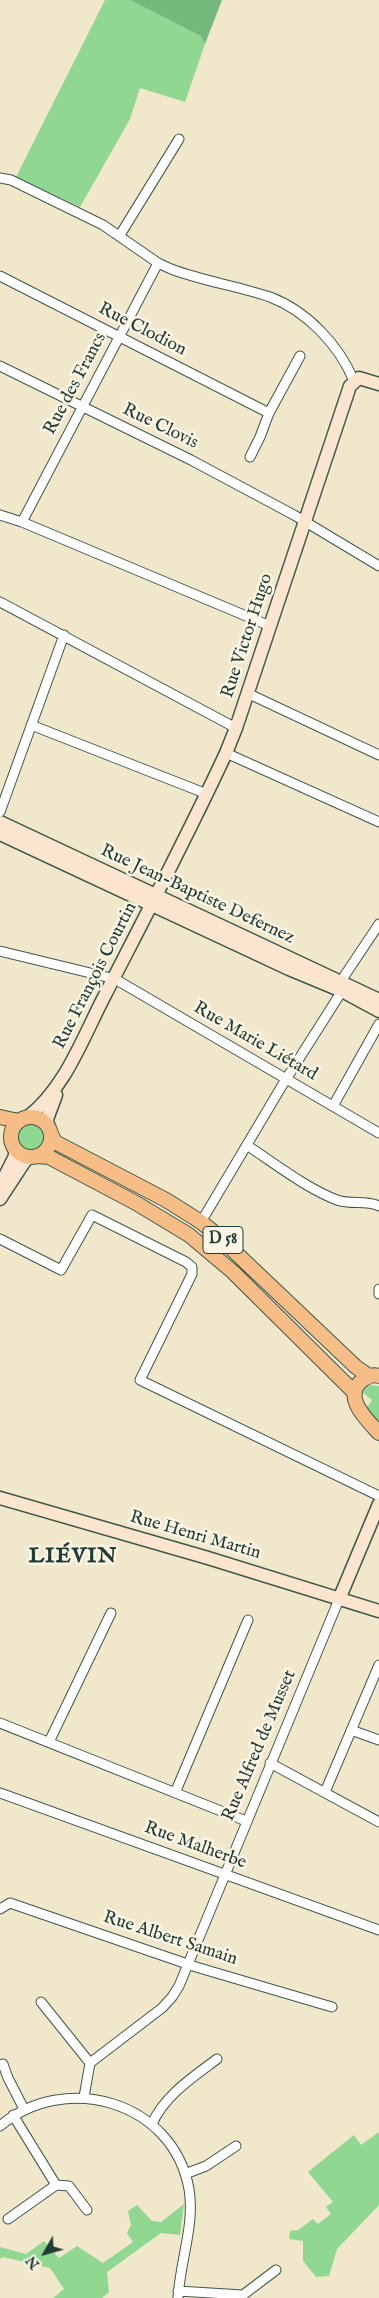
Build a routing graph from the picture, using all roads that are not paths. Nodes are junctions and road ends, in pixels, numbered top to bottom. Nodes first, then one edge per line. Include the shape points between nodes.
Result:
1 (179, 139) dead end
2 (0, 178) edge
3 (120, 235) junction
4 (158, 263) junction
5 (0, 276) edge
6 (119, 338) junction
7 (300, 356) dead end
8 (0, 366) edge
9 (354, 381) junction
10 (379, 384) edge
11 (82, 406) junction
12 (268, 413) junction
13 (250, 457) dead end
14 (0, 515) edge
15 (22, 522) junction
16 (304, 522) junction
17 (379, 566) edge
18 (0, 602) edge
19 (270, 626) junction
20 (64, 635) junction
21 (247, 693) junction
22 (31, 725) junction
23 (236, 728) junction
24 (226, 753) junction
25 (379, 755) edge
26 (207, 794) junction
27 (0, 812) edge
28 (0, 822) edge
29 (379, 822) edge
30 (0, 834) edge
31 (154, 900) junction
32 (379, 924) edge
33 (0, 951) edge
34 (115, 979) junction
35 (342, 986) junction
36 (379, 1000) edge
37 (379, 1011) edge
38 (379, 1024) edge
39 (66, 1072) junction
40 (286, 1080) junction
41 (333, 1106) junction
42 (23, 1119) junction
43 (1, 1122) edge
44 (49, 1130) junction
45 (379, 1133) edge
46 (13, 1146) junction
47 (248, 1146) junction
48 (34, 1157) junction
49 (1, 1198) edge
50 (379, 1206) edge
51 (201, 1222) junction
52 (0, 1239) edge
53 (379, 1289) edge
54 (379, 1294) edge
55 (374, 1376) edge
56 (355, 1392) junction
57 (379, 1433) edge
58 (379, 1496) edge
59 (0, 1498) edge
60 (379, 1504) edge
61 (340, 1598) junction
62 (379, 1611) edge
63 (110, 1613) dead end
64 (248, 1620) dead end
65 (379, 1665) edge
66 (377, 1678) edge
67 (0, 1723) edge
68 (351, 1730) junction
69 (379, 1740) edge
70 (49, 1742) junction
71 (270, 1763) junction
72 (325, 1792) junction
73 (0, 1793) edge
74 (175, 1793) junction
75 (246, 1821) junction
76 (379, 1822) edge
77 (224, 1874) junction
78 (0, 1909) edge
79 (379, 1930) edge
80 (188, 1963) junction
81 (41, 2002) dead end
82 (332, 2007) dead end
83 (217, 2059) dead end
84 (90, 2063) junction
85 (3, 2064) dead end
86 (84, 2097) junction
87 (24, 2109) junction
88 (13, 2115) junction
89 (152, 2124) junction
90 (0, 2126) edge
91 (236, 2146) dead end
92 (184, 2174) junction
93 (56, 2185) junction
94 (87, 2210) dead end
95 (8, 2219) dead end
96 (276, 2270) dead end
97 (178, 2294) edge
98 (231, 2297) edge

1 - 3 street
2 - 3 street via 19,184
3 - 4 street
4 - 6 street, Rue des Francs
4 - 9 street via 289,306 334,345
5 - 6 street, Rue Clodion
6 - 11 street, Rue des Francs
6 - 12 street, Rue Clodion
7 - 12 street
8 - 11 street, Rue Clovis
9 - 10 street via 366,379
9 - 16 street, Rue Victor Hugo
11 - 15 street, Rue des Francs
11 - 16 street, Rue Clovis via 191,460
12 - 13 street
14 - 15 street
15 - 19 street
16 - 17 street, Rue Clovis
16 - 19 street, Rue Victor Hugo
18 - 20 street
19 - 21 street, Rue Victor Hugo
20 - 22 street
20 - 23 street
21 - 23 street, Rue Victor Hugo
21 - 25 street
22 - 26 street
22 - 27 street
23 - 24 street, Rue Victor Hugo
24 - 26 street, Rue Victor Hugo
24 - 29 street
26 - 31 street, Rue Victor Hugo
28 - 31 street, Rue Jean-Baptiste Defernez
30 - 31 street, Rue Jean-Baptiste Defernez
31 - 34 street, Rue François Courtin
31 - 35 street, Rue Jean-Baptiste Defernez
32 - 35 street
33 - 34 street, Rue Marie Liétard
34 - 39 street, Rue François Courtin
34 - 40 street, Rue Marie Liétard
35 - 36 street, Rue Jean-Baptiste Defernez
35 - 37 street, Rue Jean-Baptiste Defernez
35 - 40 street
38 - 41 street
39 - 42 street via 42,1105
39 - 44 street via 47,1119
40 - 41 street, Rue Marie Liétard
40 - 47 street
41 - 45 street, Rue Marie Liétard
42 - 43 main road
42 - 44 main road via 39,1119
42 - 46 main road via 11,1134
43 - 46 main road
44 - 48 main road via 48,1148
44 - 51 main road, D 58 via 55,1142
46 - 48 main road via 22,1155
46 - 49 street via 15,1156 5,1176
47 - 50 street via 324,1195 344,1203
47 - 51 street
48 - 49 street via 25,1162
48 - 56 main road, D 58 via 49,1157 189,1235 233,1272
51 - 55 main road, D 58 via 360,1370
52 - 58 street via 61,1270 92,1215 192,1267 192,1274 140,1380
53 - 54 street
55 - 56 main road via 360,1382
56 - 57 main road via 355,1404
59 - 61 street, Rue Henri Martin
60 - 61 street
61 - 62 street, Rue Henri Martin
61 - 71 street, Rue Alfred de Musset
63 - 70 street
64 - 74 street
65 - 66 street
66 - 68 street
67 - 70 street
68 - 69 street
68 - 72 street
70 - 74 street
71 - 72 street
71 - 75 street, Rue Alfred de Musset
72 - 76 street
73 - 77 street, Rue Malherbe
74 - 75 street
75 - 77 street, Rue Alfred de Musset
77 - 79 street, Rue Malherbe
77 - 80 street, Rue Alfred de Musset
78 - 80 street, Rue Albert Samain via 10,1903
80 - 82 street, Rue Albert Samain
80 - 84 street, Rue Alfred de Musset via 172,1997 162,2008
81 - 84 street
83 - 89 street via 180,2087
84 - 86 street
85 - 87 street
86 - 87 street via 49,2100
86 - 89 street via 118,2104
87 - 88 street
88 - 90 street
88 - 93 street
89 - 92 street via 172,2148
91 - 92 street via 206,2166
92 - 97 street via 192,2215
93 - 94 street via 69,2186
93 - 95 street
96 - 98 street via 243,2295
97 - 98 street

